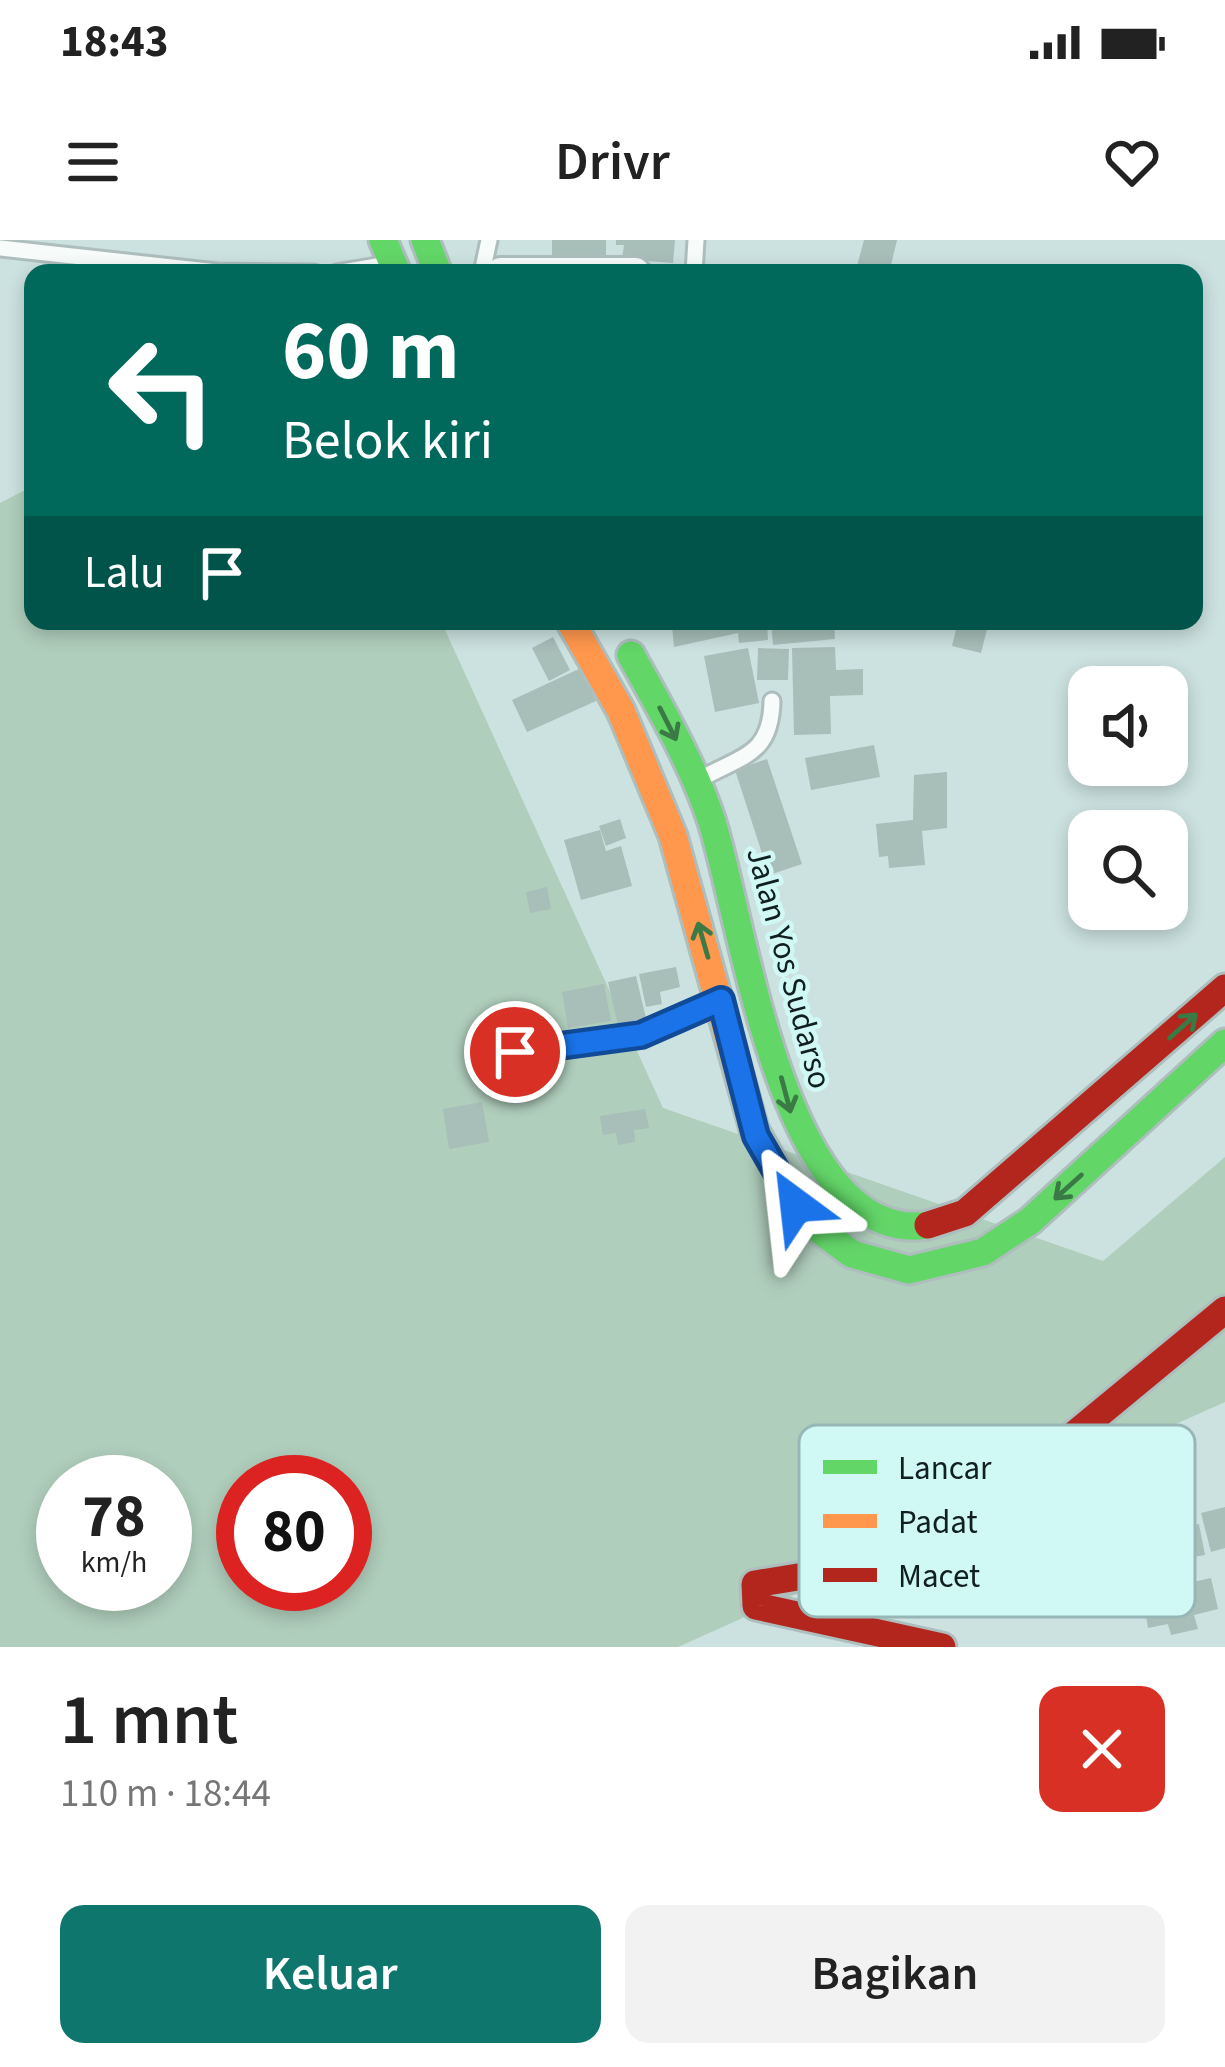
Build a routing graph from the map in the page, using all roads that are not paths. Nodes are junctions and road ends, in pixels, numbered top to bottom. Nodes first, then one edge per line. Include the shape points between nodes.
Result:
1 (0, 248) edge
2 (145, 264) edge
3 (575, 630) edge
4 (622, 639) dead end
5 (772, 701) dead end
6 (696, 781) junction
7 (1225, 988) edge
8 (721, 1000) junction
9 (1225, 1043) edge
10 (515, 1052) dead end
11 (1225, 1310) edge
12 (1087, 1425) edge
13 (799, 1577) edge
14 (799, 1615) edge
15 (807, 1617) edge
16 (942, 1647) edge

1 - 2 lane
8 -> 3 main road via 674,836 621,711
4 -> 6 main road, Jalan Yos Sudarso
5 - 6 lane via 766,740
6 -> 7 main road, Jalan Yos Sudarso via 792,1116 826,1178 893,1225 965,1214
9 -> 8 main road via 1030,1221 983,1252 909,1270 852,1254 796,1205 756,1136
8 - 10 lane via 641,1035
11 - 12 main road
13 - 14 main road via 755,1584 752,1599
15 - 16 main road

